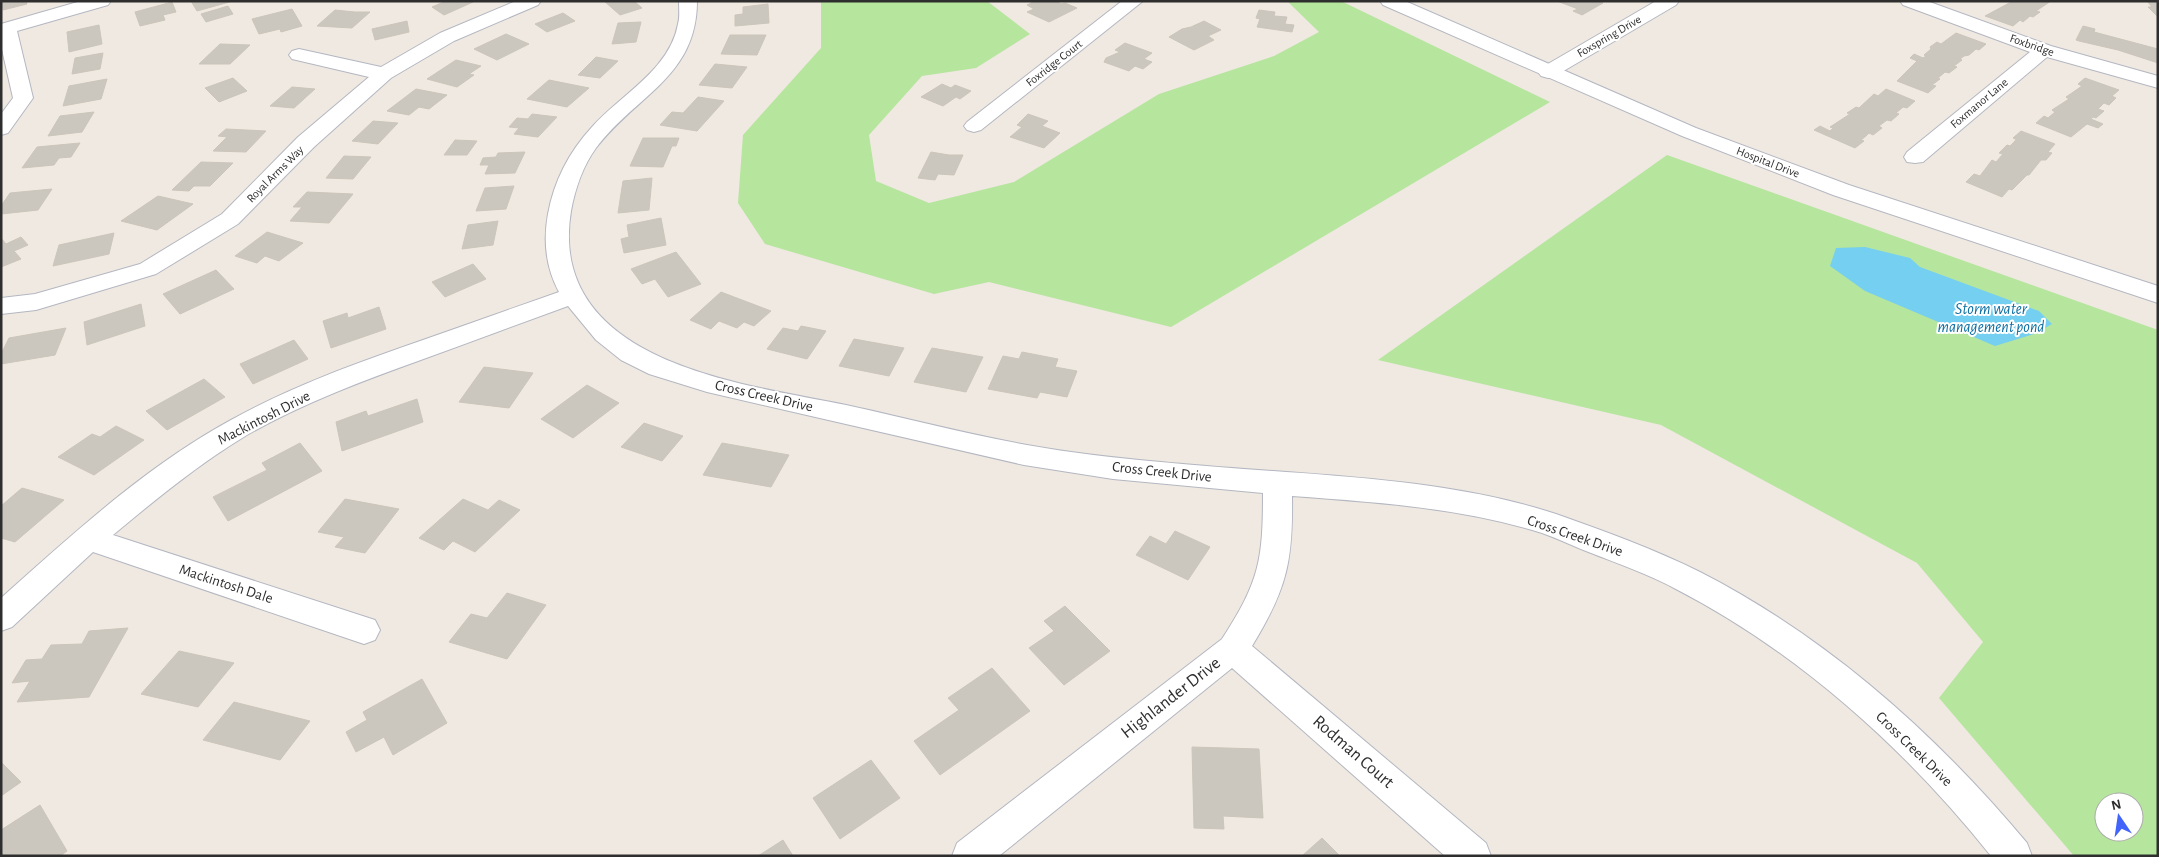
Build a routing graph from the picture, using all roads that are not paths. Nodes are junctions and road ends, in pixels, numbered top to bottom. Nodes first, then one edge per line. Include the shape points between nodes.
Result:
1 (102, 1) edge
2 (532, 1) edge
3 (688, 1) edge
4 (1134, 1) edge
5 (1389, 1) edge
6 (1909, 1) edge
7 (1661, 3) edge
8 (1935, 5) edge
9 (4, 29) edge
10 (2044, 50) junction
11 (299, 55) dead end
12 (1548, 72) junction
13 (384, 74) junction
14 (2158, 82) edge
15 (974, 126) dead end
16 (1, 129) edge
17 (1914, 157) dead end
18 (2158, 295) edge
19 (572, 296) junction
20 (1, 306) edge
21 (1277, 484) junction
22 (88, 538) junction
23 (1, 618) edge
24 (364, 630) dead end
25 (1233, 649) junction
26 (970, 856) edge
27 (1473, 856) edge
28 (2014, 856) edge

1 - 9 street
2 - 13 street, Royal Arms Way via 447,38
3 - 19 street, Cross Creek Drive via 688,29 672,60 588,144 562,196 558,246 561,269
4 - 15 street, Foxridge Court
5 - 12 street, Hospital Drive
6 - 8 street, Foxbridge
7 - 12 street, Foxspring Drive
8 - 10 street, Foxbridge
9 - 16 street via 23,98
10 - 14 street, Foxbridge
10 - 17 street, Foxmanor Lane
11 - 13 street
12 - 18 street, Hospital Drive via 1689,132 1841,190
13 - 20 street, Royal Arms Way via 306,142 230,219 148,269 36,302
19 - 21 street, Cross Creek Drive via 596,324 640,360 679,375 739,391 1085,464
19 - 22 street, Mackintosh Drive via 352,375 283,405 216,442 152,486
21 - 25 street, Highlander Drive via 1277,539 1270,580 1252,619
21 - 28 street, Cross Creek Drive via 1396,493 1466,503 1547,523 1694,584 1776,634 1900,733 1953,786
22 - 23 street, Mackintosh Drive
22 - 24 street, Mackintosh Dale
25 - 26 street, Highlander Drive
25 - 27 street, Rodman Court

